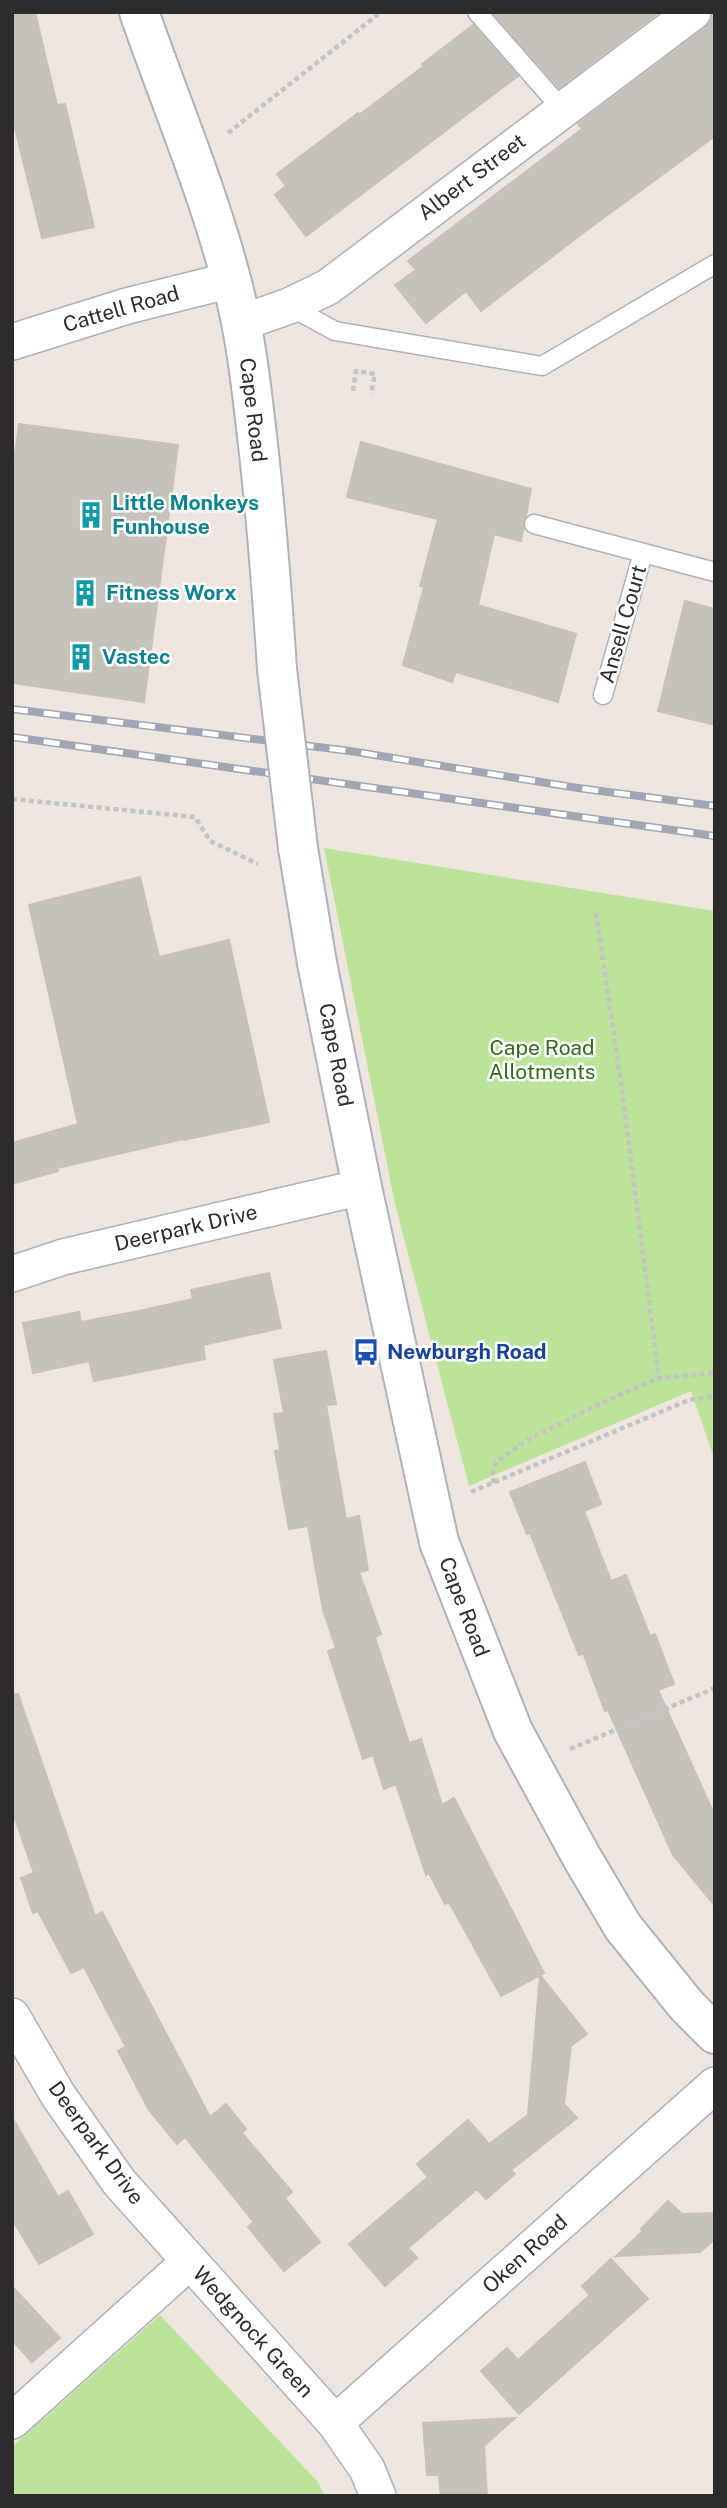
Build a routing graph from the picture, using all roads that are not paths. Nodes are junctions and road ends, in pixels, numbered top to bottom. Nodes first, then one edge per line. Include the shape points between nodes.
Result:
1 (139, 12) edge
2 (477, 12) edge
3 (693, 12) edge
4 (562, 109) junction
5 (715, 264) edge
6 (231, 280) junction
7 (289, 306) junction
8 (241, 323) junction
9 (12, 342) edge
10 (534, 524) dead end
11 (643, 553) junction
12 (715, 572) edge
13 (603, 695) dead end
14 (362, 1187) junction
15 (12, 1274) edge
16 (12, 2016) edge
17 (715, 2034) edge
18 (715, 2085) edge
19 (190, 2261) junction
20 (12, 2421) edge
21 (335, 2423) junction
22 (378, 2496) edge

1 - 6 street, Cape Road
2 - 4 lane
3 - 4 street, Albert Street
4 - 7 street, Albert Street via 328,287
5 - 7 lane via 542,366 335,331
6 - 8 street, Cape Road
6 - 9 street, Cattell Road
7 - 8 street, Albert Street
8 - 14 street, Cape Road, bridge via 262,480 298,848
10 - 11 lane, Ansell Court
11 - 12 lane, Ansell Court
11 - 13 lane, Ansell Court
14 - 15 street, Deerpark Drive
14 - 17 street, Cape Road via 439,1542 513,1731 623,1927
16 - 19 street, Deerpark Drive via 58,2095 119,2182
18 - 21 street, Oken Road
19 - 20 street, Wedgnock Green
19 - 21 street, Wedgnock Green
21 - 22 street, Wedgnock Green via 367,2469

